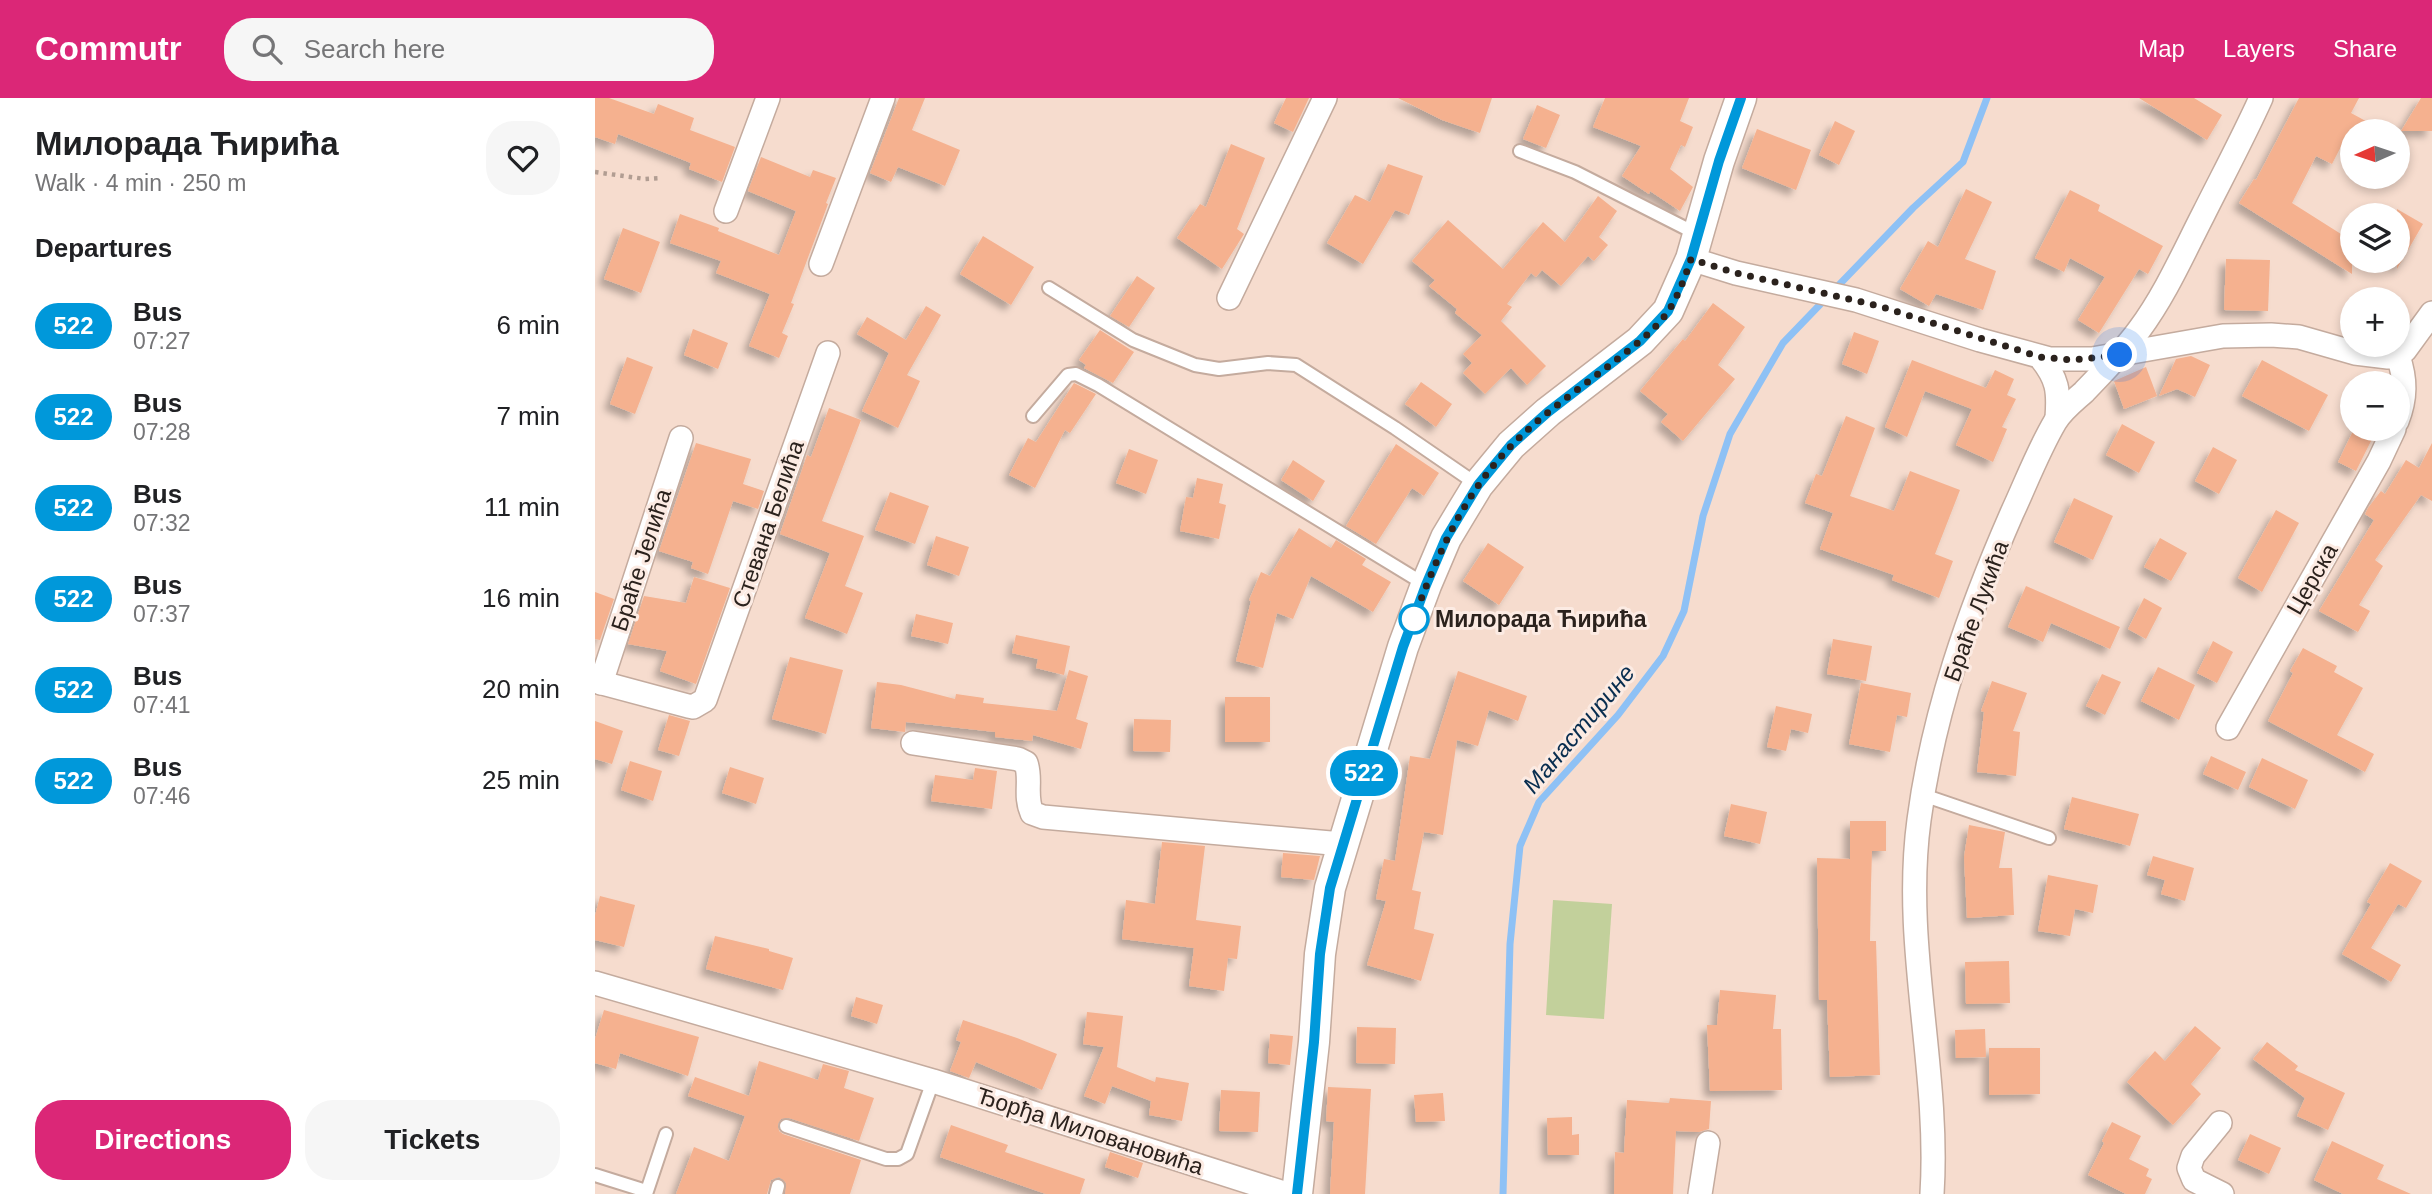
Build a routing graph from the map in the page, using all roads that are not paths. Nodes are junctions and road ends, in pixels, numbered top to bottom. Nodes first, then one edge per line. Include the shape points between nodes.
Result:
1 (768, 98) edge
2 (883, 98) edge
3 (1325, 98) edge
4 (1741, 98) edge
5 (2261, 98) edge
6 (1520, 151) dead end
7 (726, 211) dead end
8 (1694, 247) junction
9 (821, 264) dead end
10 (1049, 288) dead end
11 (1229, 299) dead end
12 (2432, 313) edge
13 (2410, 342) edge
14 (2340, 349) edge
15 (828, 353) dead end
16 (2120, 355) junction
17 (2040, 357) junction
18 (1033, 416) dead end
19 (2057, 418) junction
20 (681, 438) dead end
21 (2388, 441) edge
22 (1478, 485) junction
23 (1426, 585) junction
24 (598, 682) edge
25 (708, 694) joint
26 (2228, 728) dead end
27 (913, 743) dead end
28 (1923, 795) junction
29 (2049, 838) dead end
30 (1342, 844) junction
31 (595, 983) edge
32 (933, 1081) junction
33 (2220, 1123) dead end
34 (786, 1126) dead end
35 (666, 1134) dead end
36 (1708, 1143) dead end
37 (595, 1175) edge
38 (646, 1193) edge
39 (1287, 1194) edge
40 (1297, 1194) edge
41 (1700, 1194) edge
42 (1932, 1194) edge
43 (2222, 1194) edge

1 - 7 street
2 - 9 street
3 - 11 street
4 - 8 street
5 - 16 street, Браће Лукића via 2159,300
6 - 8 lane via 1574,172
8 - 17 street via 1736,273 1856,300
8 - 22 street via 1678,292 1655,326 1511,445
10 - 22 lane via 1133,340 1195,365 1219,369 1296,365
12 - 13 street
14 - 16 street via 2299,337 2223,336
15 - 25 street, Стевана Белића
16 - 17 street via 2071,360
16 - 19 street, Браће Лукића
17 - 19 street via 2057,386
18 - 23 lane via 1064,377 1076,374
19 - 28 street, Браће Лукића via 1995,553 1957,654
20 - 24 street, Браће Јелића
21 - 26 street, Церска
22 - 23 street via 1446,538
23 - 30 street
24 - 25 street, Браће Јелића via 694,707
27 - 30 street via 1019,759 1029,771 1027,802 1032,813 1043,817
28 - 29 lane
28 - 42 street, Браће Лукића via 1915,894 1932,1098
30 - 40 street via 1323,922
31 - 32 street, Ђорђа Миловановића
32 - 34 lane via 907,1154 898,1159
32 - 39 street, Ђорђа Миловановића
33 - 43 street via 2193,1156 2189,1168 2194,1180
35 - 38 lane
36 - 41 street
37 - 38 lane

